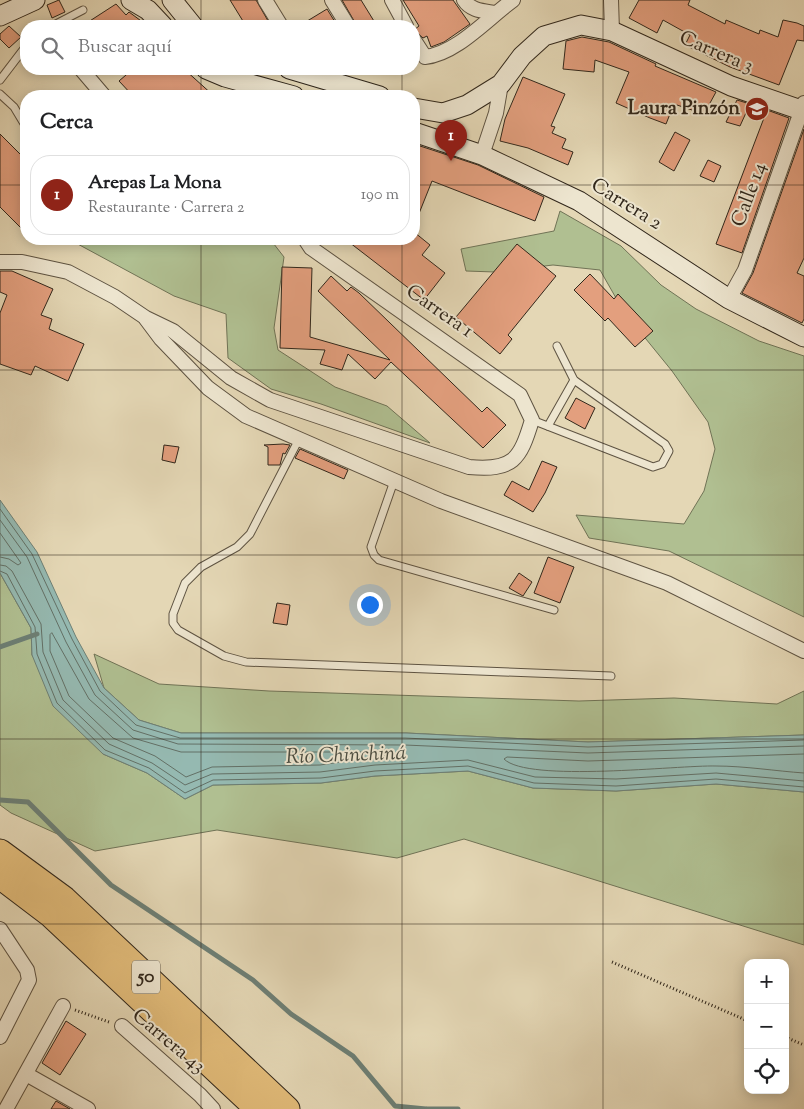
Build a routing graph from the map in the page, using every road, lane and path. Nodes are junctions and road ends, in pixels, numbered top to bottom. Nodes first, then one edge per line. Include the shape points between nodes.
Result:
1 (35, 0) edge
2 (131, 0) edge
3 (172, 0) edge
4 (265, 0) edge
5 (332, 0) edge
6 (392, 0) edge
7 (513, 0) edge
8 (611, 0) edge
9 (469, 2) edge
10 (83, 10) dead end
11 (495, 13) junction
12 (0, 16) edge
13 (64, 20) edge
14 (157, 20) edge
15 (187, 20) edge
16 (277, 20) edge
17 (344, 20) edge
18 (403, 20) edge
19 (612, 31) junction
20 (420, 50) edge
21 (20, 54) edge
22 (86, 75) edge
23 (222, 75) edge
24 (312, 75) edge
25 (0, 80) edge
26 (501, 84) junction
27 (99, 90) edge
28 (271, 90) edge
29 (347, 90) edge
30 (0, 94) edge
31 (803, 108) edge
32 (420, 109) edge
33 (20, 116) edge
34 (420, 134) edge
35 (482, 155) junction
36 (311, 245) edge
37 (0, 262) edge
38 (730, 299) junction
39 (146, 318) junction
40 (804, 337) edge
41 (557, 346) dead end
42 (574, 380) junction
43 (532, 420) junction
44 (548, 426) junction
45 (299, 439) junction
46 (394, 481) junction
47 (554, 610) dead end
48 (804, 651) edge
49 (611, 676) dead end
50 (0, 852) edge
51 (0, 876) edge
52 (0, 929) edge
53 (612, 962) dead end
54 (63, 1006) joint
55 (744, 1019) edge
56 (122, 1026) joint
57 (0, 1038) edge
58 (789, 1039) edge
59 (804, 1045) edge
60 (26, 1074) junction
61 (6, 1109) edge
62 (88, 1109) edge
63 (213, 1109) edge
64 (258, 1109) edge
65 (286, 1109) edge

1 - 12 main road
2 - 14 main road
3 - 15 main road
4 - 16 street
5 - 17 street
6 - 18 street
7 - 11 street
8 - 19 street
9 - 11 street via 477,10
10 - 13 lane
11 - 20 street via 450,50 424,57
19 - 26 main road, Carrera 3 via 581,25 544,36 522,56
19 - 31 main road, Carrera 3 via 731,86
21 - 25 lane
22 - 27 street
23 - 28 main road
24 - 29 main road
26 - 32 main road via 467,105 443,113
26 - 35 street via 496,113
30 - 33 lane
31 - 38 street, Calle 14 via 744,270
34 - 35 main road, Carrera 2
35 - 38 main road, Carrera 2 via 579,201
36 - 43 street, Carrera 1 via 509,385 520,394
37 - 39 street via 22,262 68,272
38 - 40 main road, Carrera 2
39 - 43 street via 173,331 232,378 270,400 469,467 489,469 512,462 524,447
39 - 45 street via 161,339 208,388 246,416
41 - 42 lane
42 - 44 lane
42 - 44 lane via 665,444 668,451 662,464 653,467
43 - 44 lane
45 - 46 street
45 - 49 lane via 250,534 237,547 201,567 186,583 173,614 178,630 224,656 246,662
46 - 47 lane via 371,547 379,560
46 - 48 street via 450,505 667,583
50 - 65 highway, 50 via 64,899
51 - 64 highway, 50 via 50,914
52 - 57 street via 28,970 29,980
53 - 55 path
54 - 56 path, Carrera 43
54 - 60 street
56 - 63 street, Carrera 43
58 - 59 path
60 - 61 street
60 - 62 street

